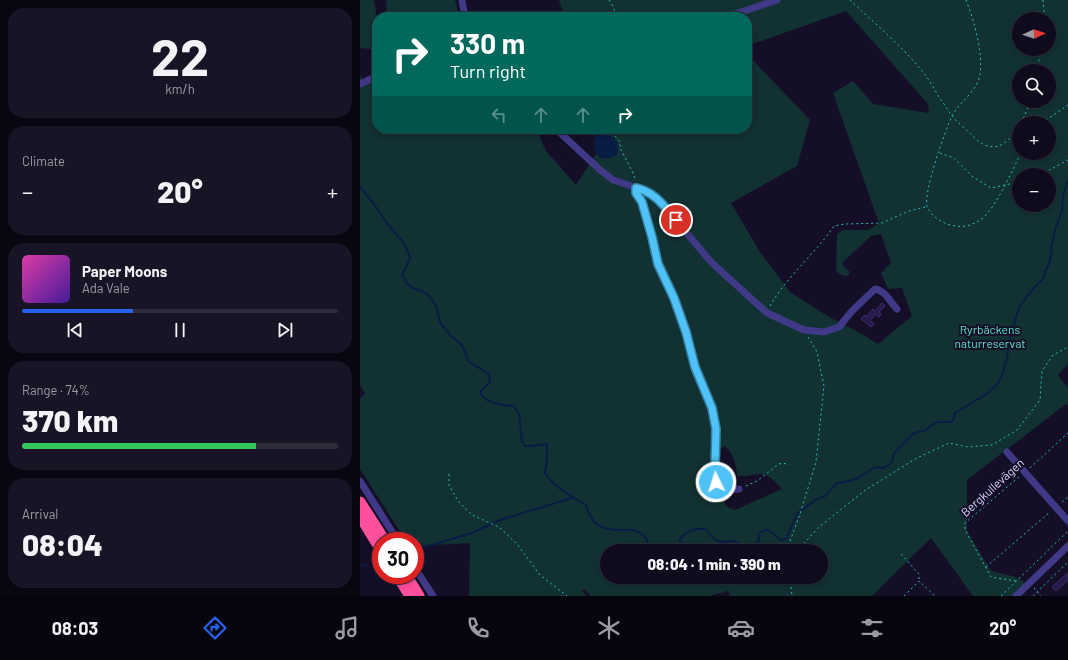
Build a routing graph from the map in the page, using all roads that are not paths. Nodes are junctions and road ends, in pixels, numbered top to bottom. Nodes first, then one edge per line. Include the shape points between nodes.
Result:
1 (462, 0) edge
2 (777, 0) edge
3 (464, 12) edge
4 (741, 12) edge
5 (372, 78) edge
6 (360, 84) edge
7 (564, 134) edge
8 (637, 189) junction
9 (897, 309) dead end
10 (1007, 452) dead end
11 (360, 481) edge
12 (740, 489) road end
13 (360, 502) edge
14 (360, 516) edge
15 (1068, 521) edge
16 (379, 532) edge
17 (392, 532) edge
18 (372, 535) edge
19 (1068, 546) edge
20 (424, 582) edge
21 (403, 584) edge
22 (412, 584) edge
23 (410, 596) edge
24 (419, 596) edge
25 (433, 596) edge
26 (1016, 596) edge

1 - 3 street
2 - 4 street
5 - 6 street
7 - 8 street via 613,180
8 - 9 street via 646,191 658,199 710,262 767,313 804,330 824,332 839,327 875,288 886,294 890,303
8 - 12 street via 636,193 642,202 658,264 674,298 695,367 713,414 716,429 715,467 719,492
10 - 15 street
11 - 17 street
13 - 16 highway
14 - 18 highway
19 - 26 street
20 - 25 street
21 - 23 highway
22 - 24 highway

